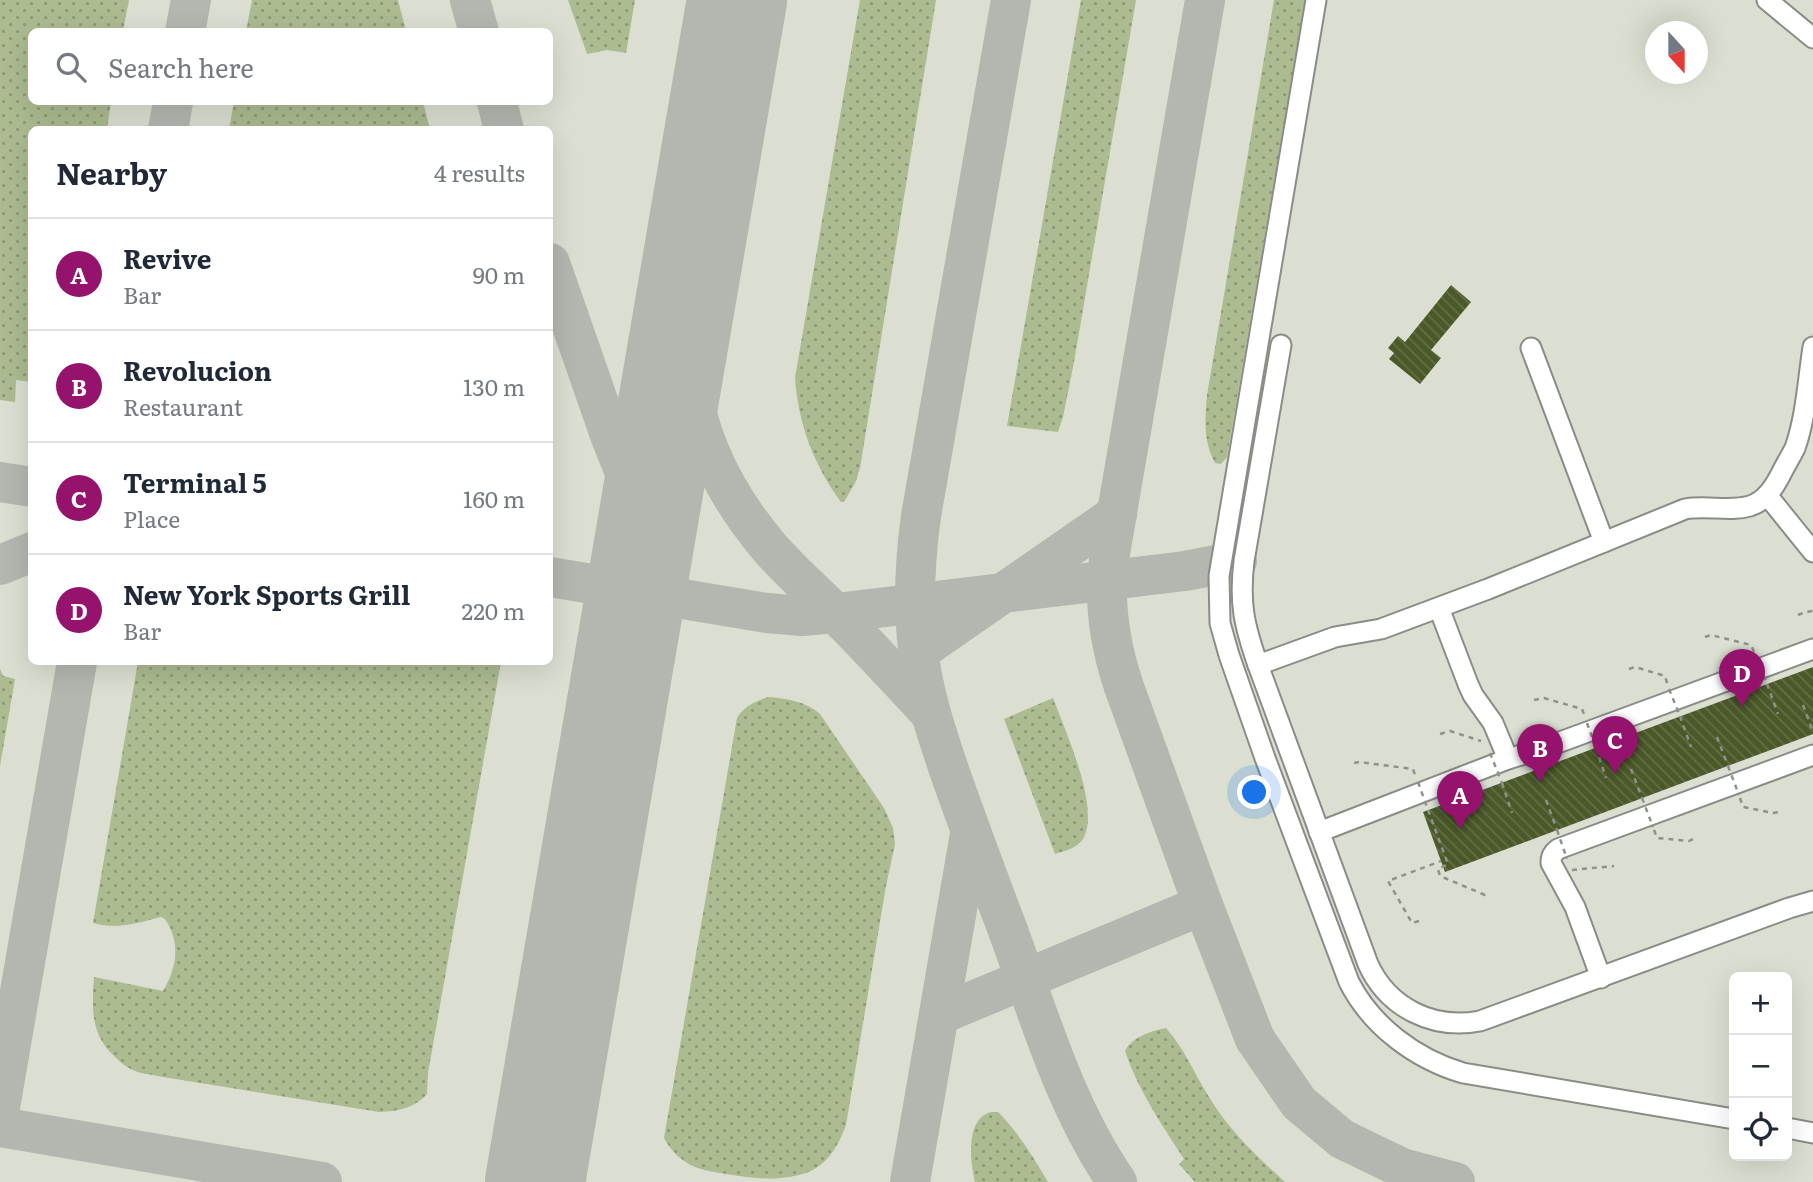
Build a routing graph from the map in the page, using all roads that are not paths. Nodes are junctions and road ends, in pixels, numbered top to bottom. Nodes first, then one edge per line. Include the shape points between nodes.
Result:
1 (1317, 0) edge
2 (1767, 0) edge
3 (1813, 38) edge
4 (1281, 345) dead end
5 (1813, 347) edge
6 (1531, 348) dead end
7 (1794, 449) junction
8 (1813, 457) edge
9 (1768, 495) junction
10 (1604, 542) junction
11 (1813, 552) edge
12 (1439, 608) junction
13 (1813, 649) edge
14 (1258, 665) junction
15 (1813, 755) edge
16 (1499, 756) junction
17 (1319, 832) junction
18 (1813, 901) edge
19 (1601, 978) junction
20 (1729, 1118) edge
21 (1792, 1129) edge
22 (1813, 1133) edge

1 - 20 lane via 1219,576 1223,637 1265,758 1349,982 1372,1015 1400,1041 1433,1062 1463,1073
2 - 3 lane
4 - 14 lane via 1241,588 1245,626
5 - 7 lane
6 - 10 lane
7 - 8 lane
7 - 9 lane
9 - 10 lane via 1738,509 1685,509
9 - 11 lane
10 - 12 lane
12 - 14 lane via 1381,629 1335,637
12 - 16 lane via 1473,695 1493,723
13 - 16 lane via 1541,749
14 - 17 lane
15 - 19 lane via 1552,855 1551,863 1575,907
16 - 17 lane
17 - 19 lane via 1372,973 1389,995 1414,1013 1446,1023 1480,1021
18 - 19 lane
21 - 22 lane

